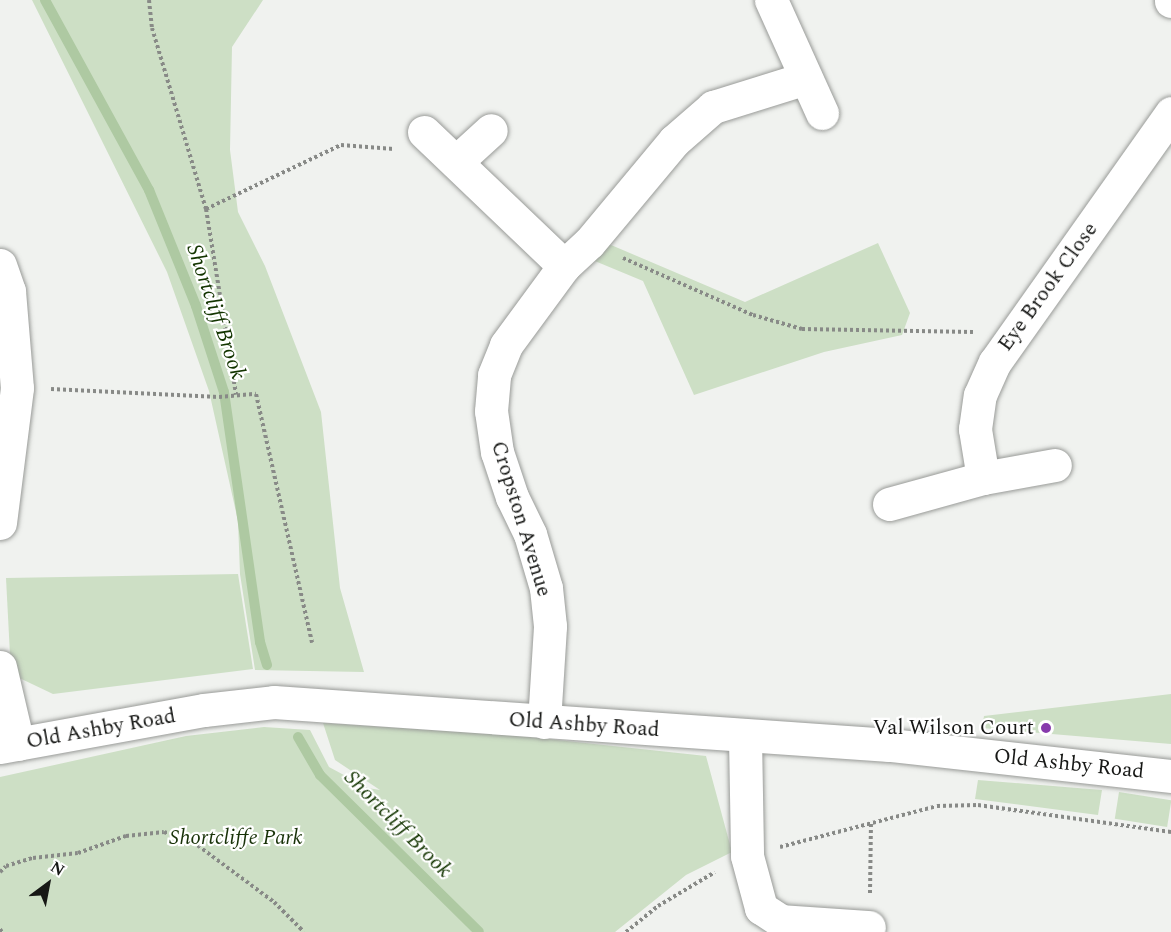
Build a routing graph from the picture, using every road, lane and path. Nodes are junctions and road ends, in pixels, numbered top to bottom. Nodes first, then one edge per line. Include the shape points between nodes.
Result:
1 (149, 0) edge
2 (771, 0) edge
3 (806, 78) junction
4 (822, 113) dead end
5 (1171, 113) edge
6 (491, 130) dead end
7 (424, 132) dead end
8 (452, 158) junction
9 (206, 209) junction
10 (589, 243) junction
11 (0, 265) edge
12 (564, 266) junction
13 (1012, 333) junction
14 (17, 388) junction
15 (236, 395) junction
16 (1055, 465) dead end
17 (983, 478) junction
18 (890, 504) dead end
19 (0, 523) edge
20 (312, 643) dead end
21 (0, 667) edge
22 (544, 722) junction
23 (745, 737) junction
24 (9, 746) edge
25 (1171, 776) edge
26 (872, 822) junction
27 (1171, 832) edge
28 (747, 856) junction
29 (0, 872) edge
30 (869, 927) joint
31 (304, 932) edge
32 (626, 932) edge

1 - 9 path via 152,28
2 - 3 street
3 - 4 street
3 - 10 street, Cropston Avenue via 713,107 674,141
5 - 13 street, Eye Brook Close
6 - 8 street
7 - 8 street
8 - 9 path via 340,145
8 - 12 street
9 - 15 path
10 - 12 street, Cropston Avenue
10 - 13 path via 753,315 802,329
11 - 14 street via 9,291
12 - 22 street, Cropston Avenue via 506,345 494,375 491,411 497,452 530,534 546,588 550,626
13 - 17 street, Eye Brook Close via 980,395 975,429
14 - 15 path
14 - 19 street
15 - 20 path via 256,394
16 - 17 street
17 - 18 street
21 - 24 street
22 - 23 street, Old Ashby Road
22 - 24 street, Old Ashby Road via 274,702 204,710
23 - 25 street, Old Ashby Road via 890,745
23 - 28 street
26 - 27 path via 937,806 978,805
26 - 28 path
26 - 30 path
28 - 30 street via 761,908 781,921
28 - 32 path via 675,895
29 - 31 path via 15,863 78,853 126,836 164,832 193,842 274,902

